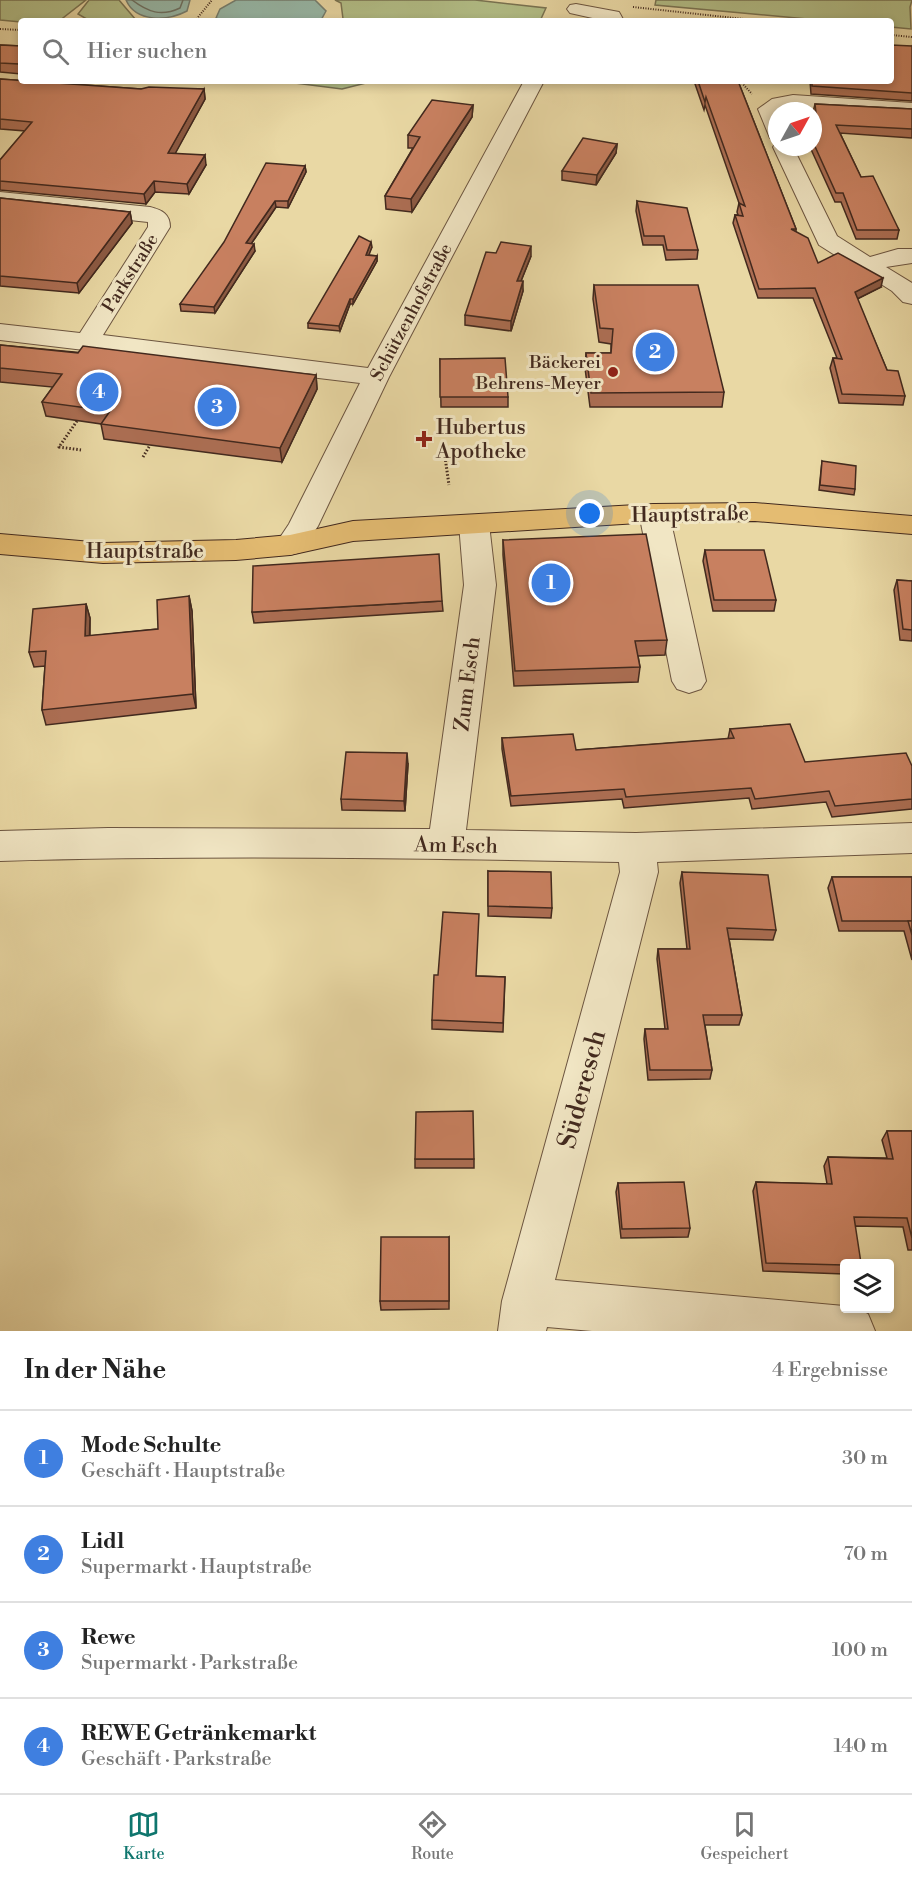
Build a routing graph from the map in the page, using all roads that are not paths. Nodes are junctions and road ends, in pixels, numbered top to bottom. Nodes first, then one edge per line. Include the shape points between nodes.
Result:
1 (577, 8) edge
2 (614, 18) edge
3 (532, 84) edge
4 (786, 102) edge
5 (808, 102) edge
6 (822, 103) edge
7 (912, 109) edge
8 (787, 156) edge
9 (0, 199) edge
10 (912, 256) edge
11 (866, 265) junction
12 (912, 297) edge
13 (0, 332) edge
14 (87, 341) junction
15 (376, 377) junction
16 (656, 521) junction
17 (912, 525) edge
18 (475, 532) junction
19 (912, 540) edge
20 (0, 544) edge
21 (290, 545) junction
22 (689, 681) dead end
23 (912, 838) edge
24 (446, 844) junction
25 (0, 846) edge
26 (636, 848) junction
27 (524, 1316) edge
28 (851, 1331) edge

1 - 2 street via 607,13
3 - 15 street, Schützenhofstraße
4 - 5 street
6 - 7 street
8 - 11 street via 827,240
9 - 14 street, Parkstraße via 150,213 159,219 159,227
10 - 11 street
11 - 12 street
13 - 14 street, Parkstraße
14 - 15 street, Parkstraße
15 - 21 street, Schützenhofstraße
16 - 17 main road, Hauptstraße via 755,512
16 - 18 main road, Hauptstraße
16 - 19 main road, Hauptstraße
16 - 22 street
18 - 21 main road, Hauptstraße via 354,548
18 - 24 street, Zum Esch via 480,585
20 - 21 main road, Hauptstraße via 159,554
23 - 26 street, Am Esch
24 - 25 street, Am Esch
24 - 26 street, Am Esch
26 - 27 street, Süderesch via 639,872
27 - 28 street

